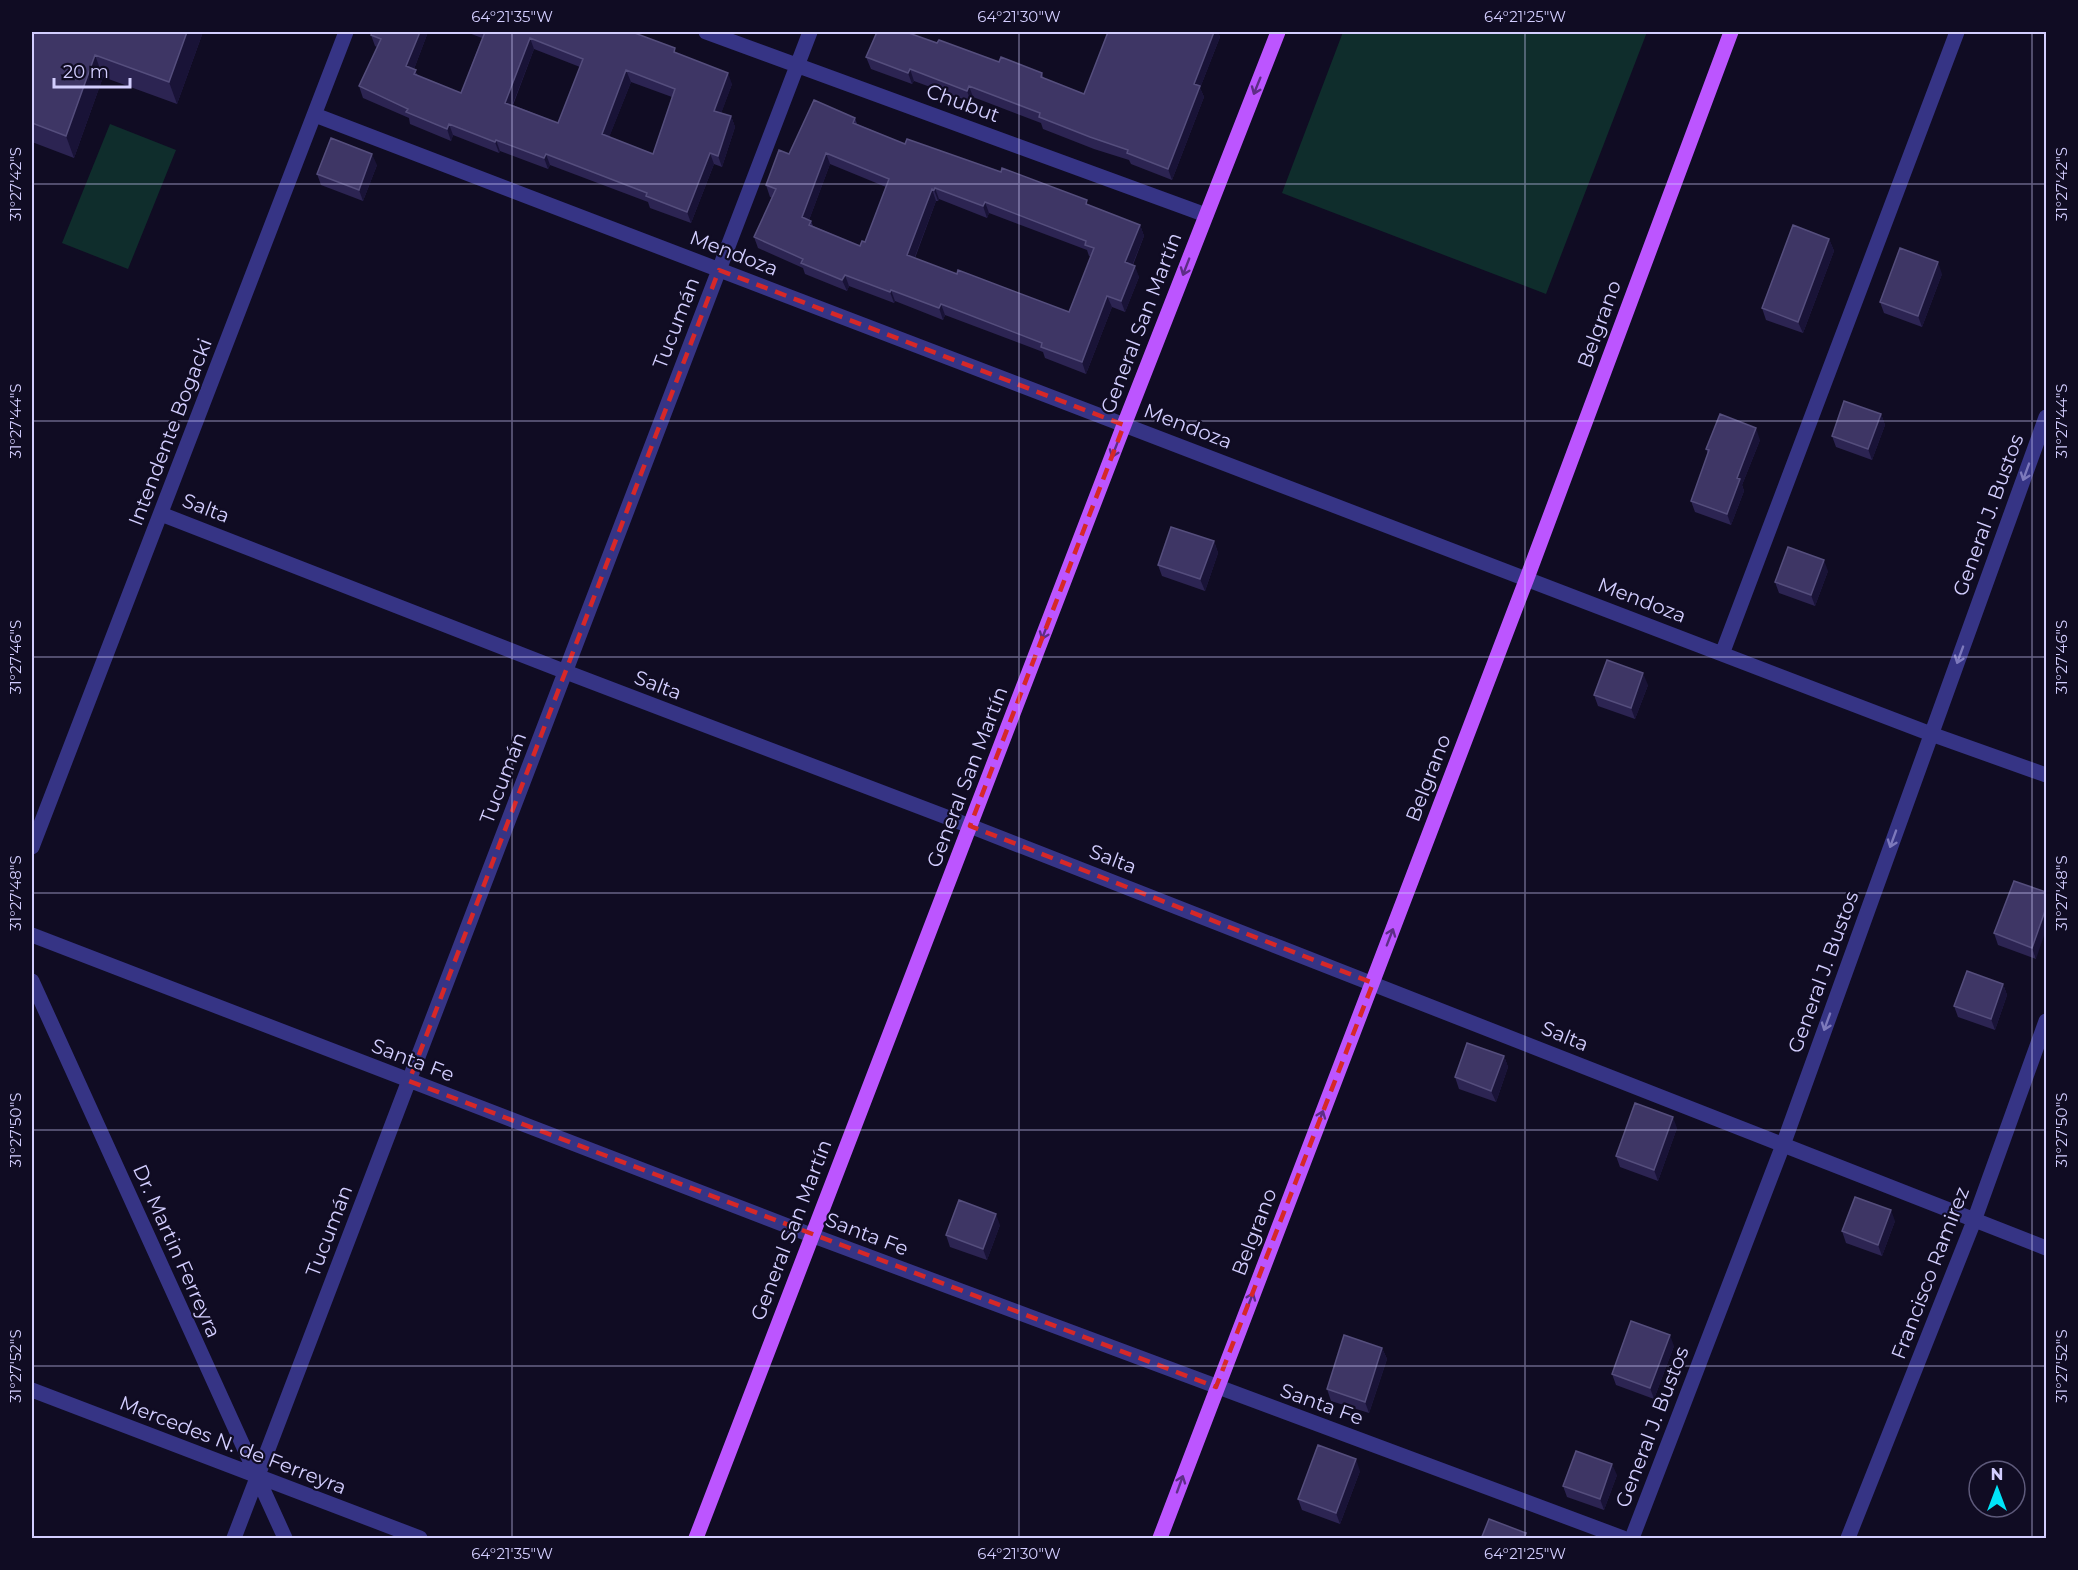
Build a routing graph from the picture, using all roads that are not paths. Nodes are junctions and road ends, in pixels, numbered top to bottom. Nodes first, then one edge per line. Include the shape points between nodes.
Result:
1 (346, 32) edge
2 (706, 32) edge
3 (810, 32) edge
4 (1278, 32) edge
5 (1731, 32) edge
6 (1957, 32) edge
7 (798, 65) junction
8 (315, 115) junction
9 (1206, 215) junction
10 (718, 270) junction
11 (2046, 417) edge
12 (1124, 425) junction
13 (161, 514) junction
14 (1527, 578) junction
15 (1722, 654) junction
16 (566, 672) junction
17 (1931, 734) junction
18 (2046, 775) edge
19 (970, 826) junction
20 (32, 847) edge
21 (32, 935) edge
22 (32, 981) edge
23 (1373, 983) junction
24 (2046, 1021) edge
25 (409, 1081) junction
26 (1783, 1145) junction
27 (1974, 1221) junction
28 (811, 1235) junction
29 (2046, 1248) edge
30 (1216, 1387) junction
31 (32, 1390) edge
32 (257, 1476) junction
33 (234, 1539) edge
34 (285, 1539) edge
35 (420, 1539) edge
36 (696, 1539) edge
37 (1160, 1539) edge
38 (1623, 1539) edge
39 (1632, 1539) edge
40 (1848, 1539) edge

1 - 8 street, Intendente Bogacki
2 - 7 street, Chubut
3 - 7 street, Tucumán
4 -> 9 main road, General San Martín
5 - 14 main road, Belgrano
6 - 15 street
7 - 9 street, Chubut
7 - 10 street, Tucumán
8 - 10 street, Mendoza
8 - 13 street, Intendente Bogacki
9 -> 12 main road, General San Martín
10 - 12 street, Mendoza
10 - 16 street, Tucumán
11 -> 17 street, General J. Bustos
12 - 14 street, Mendoza
12 -> 19 main road, General San Martín
13 - 16 street, Salta
13 - 20 street, Intendente Bogacki
14 - 15 street, Mendoza
23 -> 14 main road, Belgrano
15 - 17 street, Mendoza
16 - 19 street, Salta
16 - 25 street, Tucumán
17 - 18 street, Mendoza
17 -> 26 street, General J. Bustos
19 - 23 street, Salta
19 - 28 main road, General San Martín
21 - 25 street, Santa Fe
22 - 32 street, Dr. Martin Ferreyra
23 - 26 street, Salta
30 -> 23 main road, Belgrano
24 - 27 street, Francisco Ramirez
25 - 28 street, Santa Fe
25 - 32 street, Tucumán
26 - 27 street, Salta
26 - 39 street, General J. Bustos
27 - 29 street, Salta
27 - 40 street, Francisco Ramirez
28 - 30 street, Santa Fe
28 - 36 main road, General San Martín
37 -> 30 main road, Belgrano
30 - 38 street, Santa Fe
31 - 32 street, Mercedes N. de Ferreyra
32 - 33 street, Tucumán
32 - 34 street, Dr. Martin Ferreyra
32 - 35 street, Mercedes N. de Ferreyra

